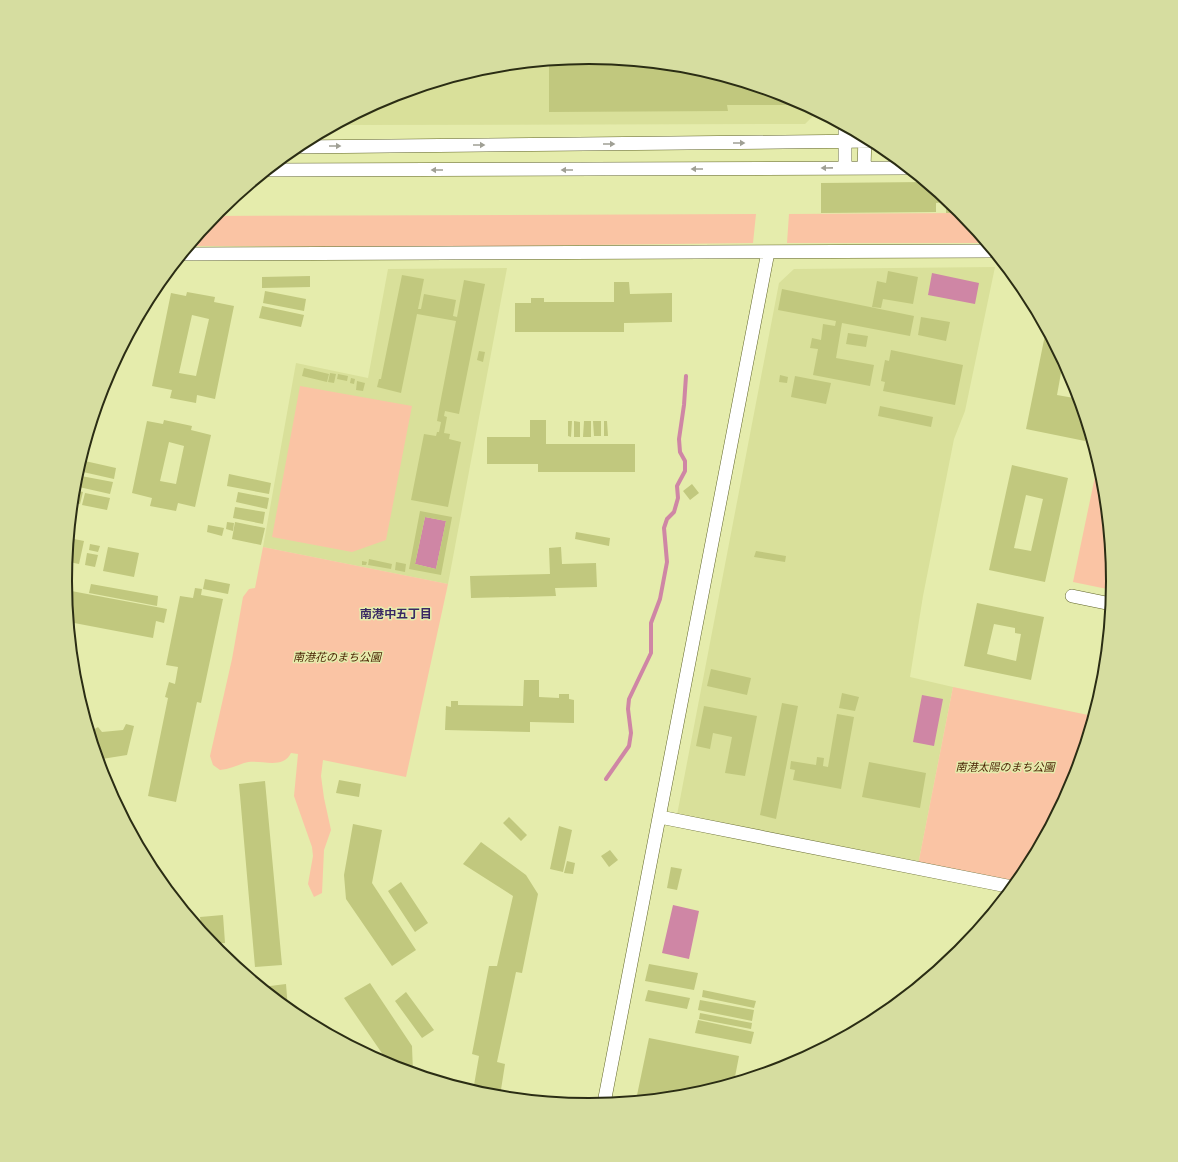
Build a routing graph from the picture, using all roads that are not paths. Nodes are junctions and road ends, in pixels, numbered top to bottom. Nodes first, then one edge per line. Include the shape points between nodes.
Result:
1 (845, 131) edge
2 (860, 141) edge
3 (845, 142) junction
4 (866, 145) edge
5 (309, 147) edge
6 (845, 168) junction
7 (864, 168) junction
8 (900, 168) edge
9 (275, 170) edge
10 (987, 251) edge
11 (768, 252) junction
12 (189, 254) edge
13 (1072, 596) dead end
14 (1105, 603) edge
15 (660, 817) junction
16 (1006, 886) edge
17 (605, 1098) edge

1 - 3 street
2 - 3 street
5 -> 3 street
3 - 6 street
4 - 7 street
6 - 7 street
6 -> 9 street
7 - 8 street
10 - 11 street
11 - 12 street
11 - 15 street
13 - 14 street
15 - 16 street
15 - 17 street

